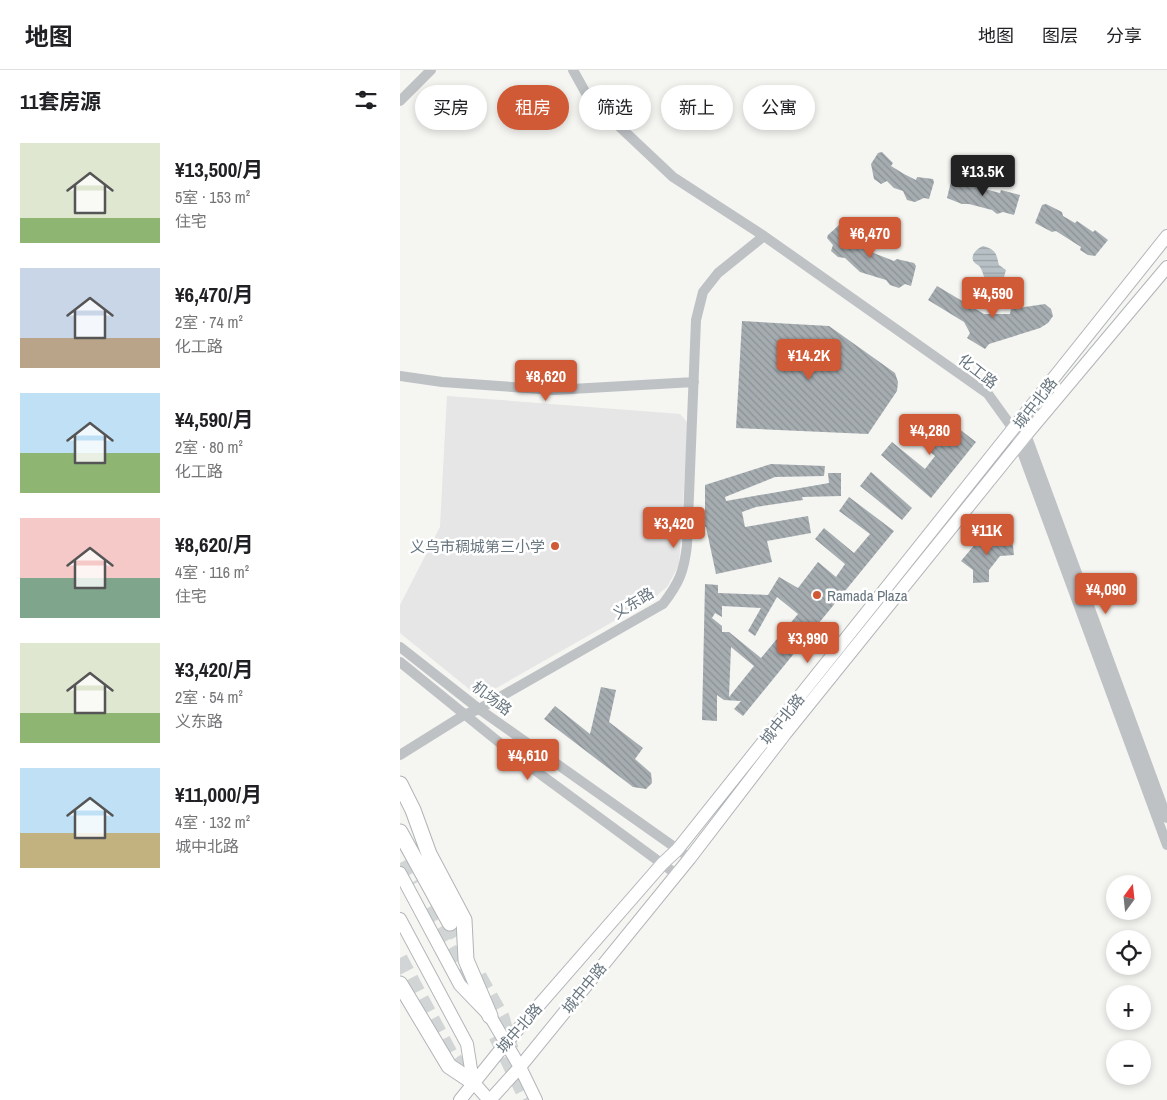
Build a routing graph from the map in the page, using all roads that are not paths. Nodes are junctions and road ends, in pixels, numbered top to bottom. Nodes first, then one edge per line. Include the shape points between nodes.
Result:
1 (431, 70) edge
2 (573, 70) edge
3 (400, 101) edge
4 (764, 236) junction
5 (1167, 236) edge
6 (1167, 267) edge
7 (400, 376) edge
8 (694, 382) junction
9 (1017, 426) junction
10 (1022, 440) junction
11 (400, 647) edge
12 (400, 662) edge
13 (479, 709) junction
14 (464, 715) junction
15 (400, 755) edge
16 (400, 784) edge
17 (400, 807) edge
18 (1167, 818) edge
19 (400, 832) edge
20 (1167, 845) edge
21 (677, 850) junction
22 (429, 854) junction
23 (690, 858) junction
24 (662, 864) junction
25 (400, 873) edge
26 (676, 874) junction
27 (400, 918) edge
28 (450, 923) tunnel mouth
29 (402, 985) edge
30 (490, 1016) junction
31 (506, 1043) junction
32 (520, 1067) junction
33 (473, 1082) junction
34 (460, 1100) edge
35 (489, 1100) edge
36 (536, 1100) edge

1 - 3 street
2 - 4 street, 化工路 via 588,97 673,177
4 - 8 street, 义东路 via 718,273 703,292 696,320
4 - 9 street, 化工路 via 988,394
5 - 9 main road, 城中北路
6 - 10 main road, 城中北路
7 - 8 street via 554,390
8 - 13 street, 义东路 via 687,545 679,582 663,604
9 - 10 street, 化工路
9 - 21 main road, 城中北路
10 - 18 street, 化工路
10 - 20 street, 化工路
10 - 23 main road, 城中北路 via 785,734
11 - 13 street, 机场路
12 - 14 street, 机场路
13 - 14 street, 义东路
13 - 21 street, 机场路
14 - 15 street, 义东路
14 - 24 street, 机场路
16 - 22 highway
17 - 22 highway
19 - 28 highway
21 - 23 street, 机场路
21 - 24 main road, 城中北路
22 - 30 highway via 464,920 466,960
23 - 26 main road, 城中北路
24 - 26 street, 机场路
24 - 31 main road, 城中北路
25 - 30 main road via 460,985
26 - 32 main road, 城中中路
27 - 33 main road via 467,1044
29 - 33 highway via 449,1066
30 - 31 main road
31 - 32 main road
31 - 33 main road, 城中北路
32 - 35 main road, 城中中路
32 - 36 main road
33 - 34 main road, 城中北路
33 - 35 main road

